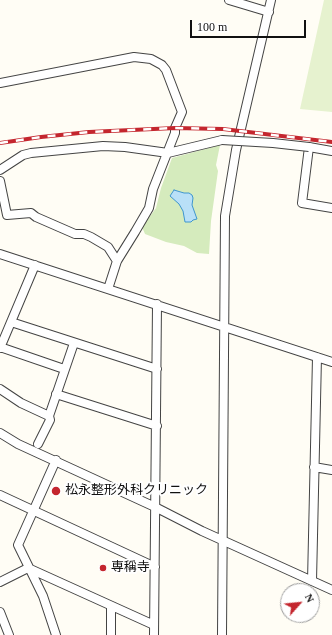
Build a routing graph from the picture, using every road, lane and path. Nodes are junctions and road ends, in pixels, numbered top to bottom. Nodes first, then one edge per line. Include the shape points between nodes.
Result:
1 (228, 0) edge
2 (272, 0) edge
3 (269, 12) junction
4 (0, 83) edge
5 (309, 147) junction
6 (332, 151) edge
7 (168, 153) junction
8 (0, 170) edge
9 (0, 181) edge
10 (332, 208) edge
11 (0, 254) edge
12 (117, 261) junction
13 (36, 265) junction
14 (108, 289) junction
15 (157, 304) junction
16 (11, 322) junction
17 (224, 327) junction
18 (74, 343) junction
19 (0, 347) edge
20 (317, 357) junction
21 (332, 362) edge
22 (64, 369) junction
23 (157, 369) junction
24 (0, 389) edge
25 (56, 394) junction
26 (49, 416) junction
27 (157, 426) junction
28 (0, 433) edge
29 (38, 444) dead end
30 (56, 460) junction
31 (314, 467) junction
32 (332, 470) edge
33 (0, 495) edge
34 (155, 507) junction
35 (33, 511) junction
36 (224, 541) junction
37 (155, 567) junction
38 (28, 568) junction
39 (312, 581) junction
40 (0, 582) edge
41 (332, 590) edge
42 (111, 606) junction
43 (0, 612) edge
44 (154, 625) junction
45 (9, 635) edge
46 (56, 635) edge
47 (111, 635) edge
48 (154, 635) edge
49 (222, 635) edge

1 - 3 street
2 - 3 street
3 - 17 street via 236,150 225,216
4 - 7 street via 134,57 150,59 162,64 166,70 182,112
5 - 6 street
5 - 7 street, bridge via 222,140
5 - 10 street via 302,203
7 - 8 street via 98,146 31,153 23,155
7 - 12 street via 153,189 149,208
9 - 12 street via 7,215 31,213 75,234 84,234 108,247
11 - 13 street
12 - 14 street
13 - 14 street
13 - 16 street
14 - 15 street
15 - 17 street
15 - 23 street
16 - 18 street
16 - 19 street
17 - 20 street
17 - 36 street
18 - 22 street
18 - 23 street
19 - 22 street
20 - 21 street
20 - 31 street
22 - 25 street
23 - 27 street
24 - 26 street via 21,403
25 - 26 street
25 - 27 street
26 - 29 street via 50,420
27 - 34 street
28 - 30 street via 18,444
30 - 34 street
30 - 35 street
31 - 32 street
31 - 39 street
33 - 35 street
34 - 36 street
34 - 37 street
35 - 37 street
35 - 38 street via 18,544
36 - 39 street
36 - 49 street
37 - 44 street
38 - 40 street
38 - 42 street
38 - 46 street via 43,596
39 - 41 street
42 - 44 street
42 - 47 street
43 - 45 street
44 - 48 street

